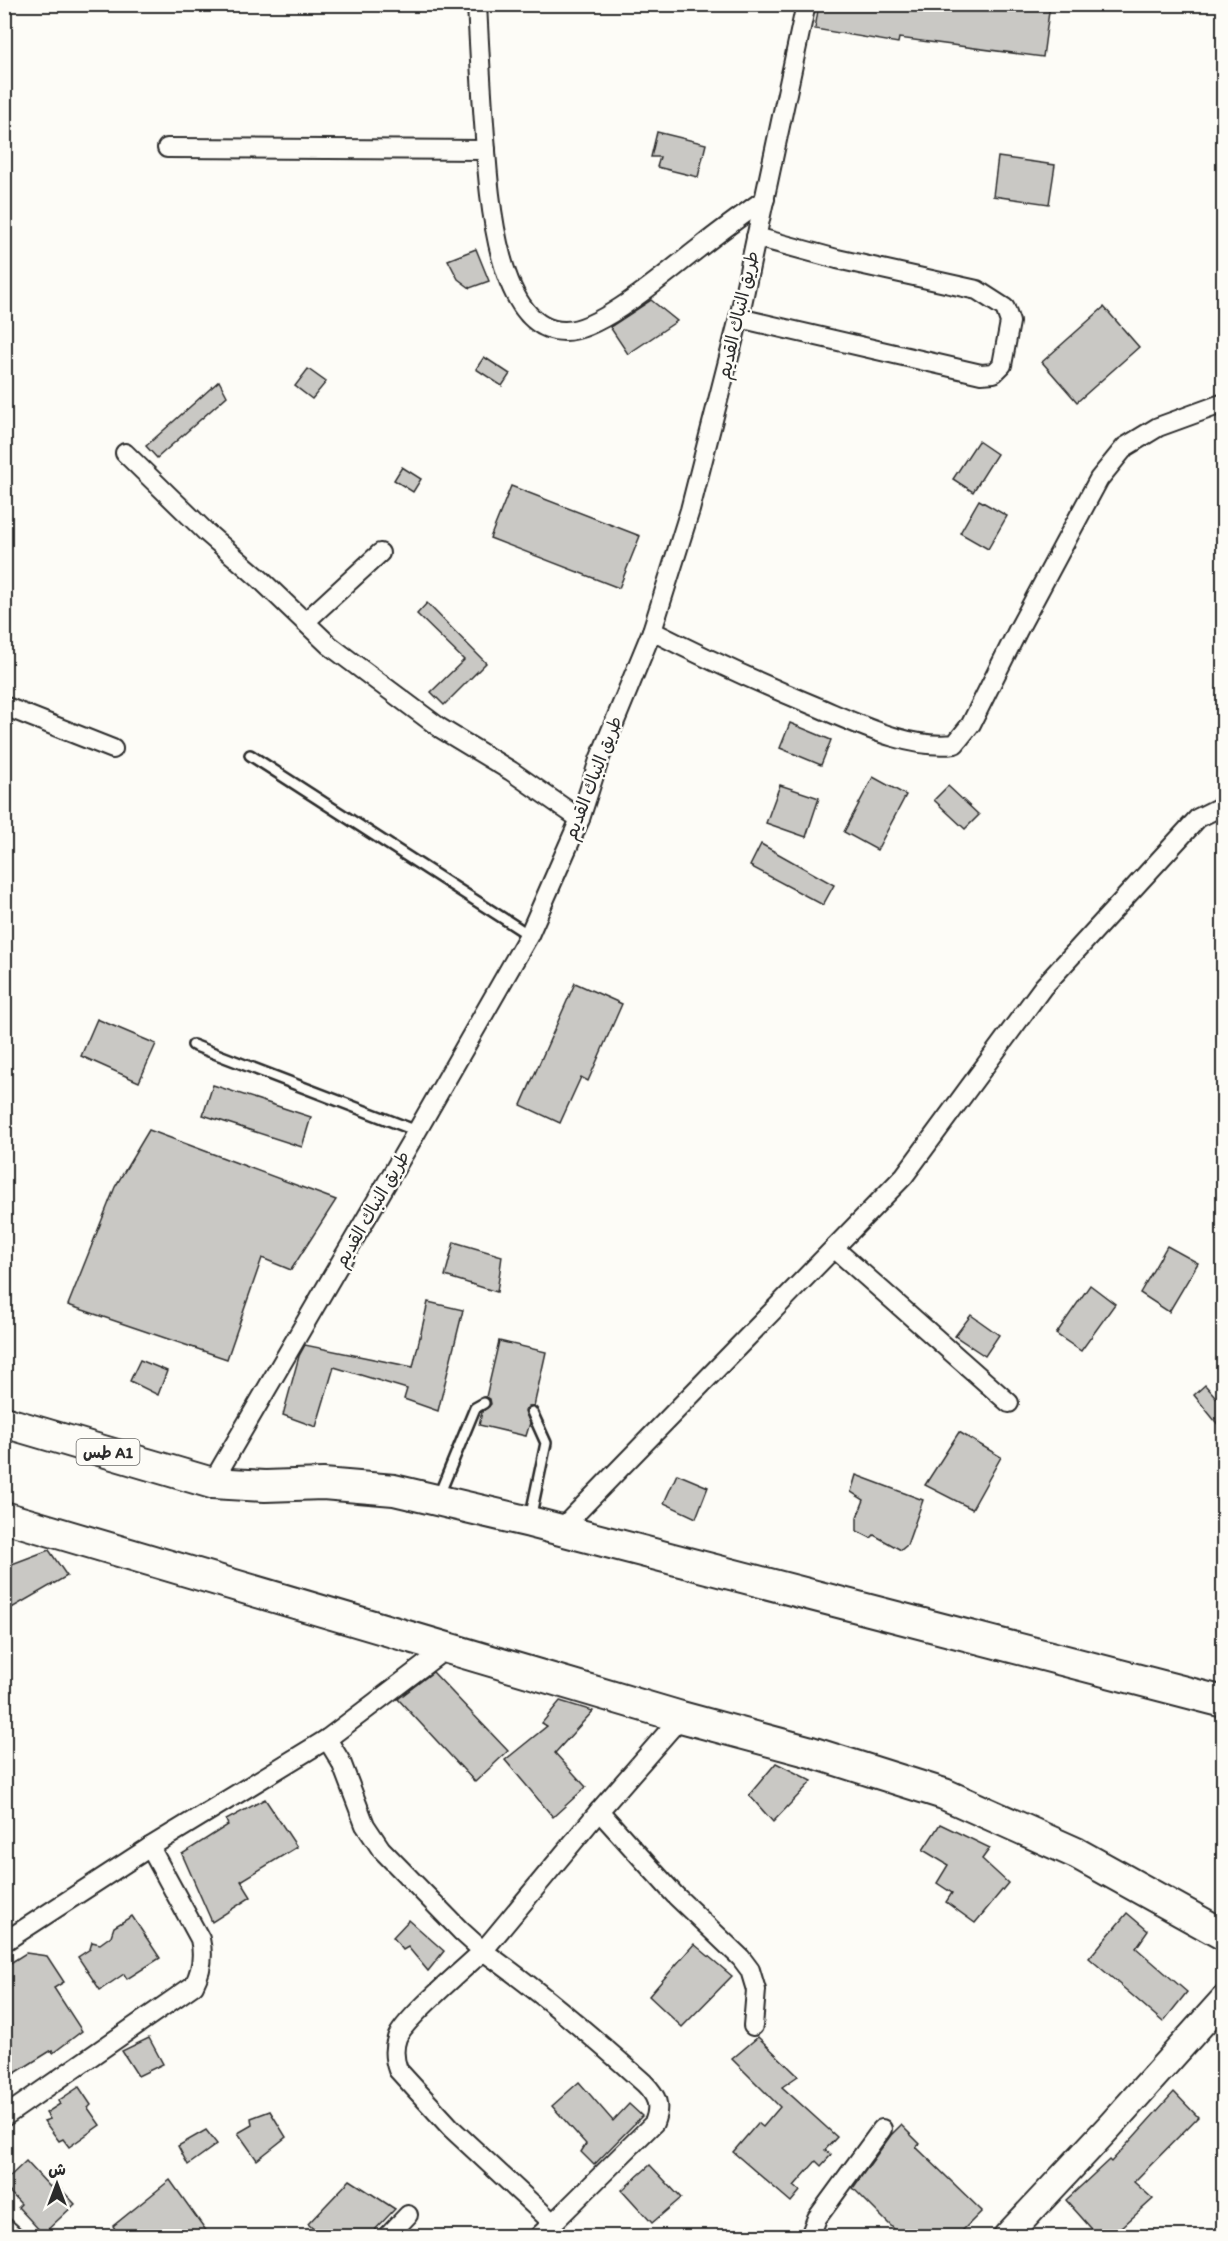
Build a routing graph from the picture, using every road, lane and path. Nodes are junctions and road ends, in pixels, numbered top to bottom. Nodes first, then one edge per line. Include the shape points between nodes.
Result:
1 (477, 4) edge
2 (806, 4) edge
3 (168, 148) dead end
4 (486, 150) junction
5 (765, 199) junction
6 (756, 237) junction
7 (739, 318) junction
8 (1224, 403) edge
9 (125, 453) dead end
10 (380, 553) dead end
11 (305, 622) junction
12 (652, 631) junction
13 (4, 706) edge
14 (113, 749) dead end
15 (250, 755) dead end
16 (1224, 805) edge
17 (580, 819) junction
18 (529, 935) junction
19 (193, 1045) dead end
20 (417, 1131) junction
21 (834, 1248) junction
22 (484, 1403) dead end
23 (1009, 1403) dead end
24 (532, 1412) dead end
25 (4, 1422) edge
26 (212, 1483) junction
27 (437, 1500) junction
28 (4, 1517) edge
29 (530, 1522) junction
30 (560, 1530) junction
31 (447, 1648) junction
32 (1224, 1702) edge
33 (681, 1717) junction
34 (327, 1739) junction
35 (599, 1811) junction
36 (150, 1848) junction
37 (1224, 1935) edge
38 (4, 1942) edge
39 (483, 1951) junction
40 (1224, 1999) edge
41 (753, 2026) dead end
42 (4, 2117) edge
43 (882, 2129) dead end
44 (408, 2215) dead end
45 (554, 2223) junction
46 (4, 2227) edge
47 (14, 2236) edge
48 (388, 2236) edge
49 (539, 2236) edge
50 (814, 2236) edge
51 (1007, 2236) edge

1 - 4 street
2 - 5 street, طريق النباك القديم
3 - 4 street
4 - 5 street via 496,244 525,310 542,327 566,331 588,326 643,292
5 - 6 street, طريق النباك القديم
6 - 7 street, طريق النباك القديم
6 - 7 street via 977,290 1005,308 1010,322 1002,365 994,373 981,374
7 - 12 street, طريق النباك القديم via 690,510
8 - 12 street via 1158,427 1125,447 1099,479 971,724 955,744 923,744 864,727 706,659
9 - 11 street
10 - 11 street
11 - 17 street via 329,645 440,728
12 - 17 street, طريق النباك القديم via 599,760
13 - 14 street
15 - 18 lane
16 - 21 street via 1198,818 1043,987 904,1176
17 - 18 street, طريق النباك القديم
18 - 20 street, طريق النباك القديم
19 - 20 lane
20 - 26 street, طريق النباك القديم
21 - 23 street
21 - 30 street
22 - 27 lane via 475,1408
24 - 29 lane via 546,1443
25 - 26 highway, طس A1
26 - 27 highway via 356,1486
27 - 29 highway
28 - 31 highway
29 - 30 highway
30 - 32 highway
31 - 33 highway
31 - 34 street
33 - 35 street
33 - 37 highway via 944,1794 1076,1853
34 - 36 street
34 - 39 street via 341,1762 365,1825 381,1849
35 - 39 street
35 - 41 street via 750,1970 756,1990
36 - 38 street
36 - 42 street via 200,1938 201,1973 194,1985
39 - 45 street via 403,2027 394,2059 398,2070 452,2129
39 - 45 street via 580,2026 649,2088 658,2102 654,2123
40 - 51 main road
43 - 50 street via 817,2218
44 - 48 street
45 - 49 street
46 - 47 street

